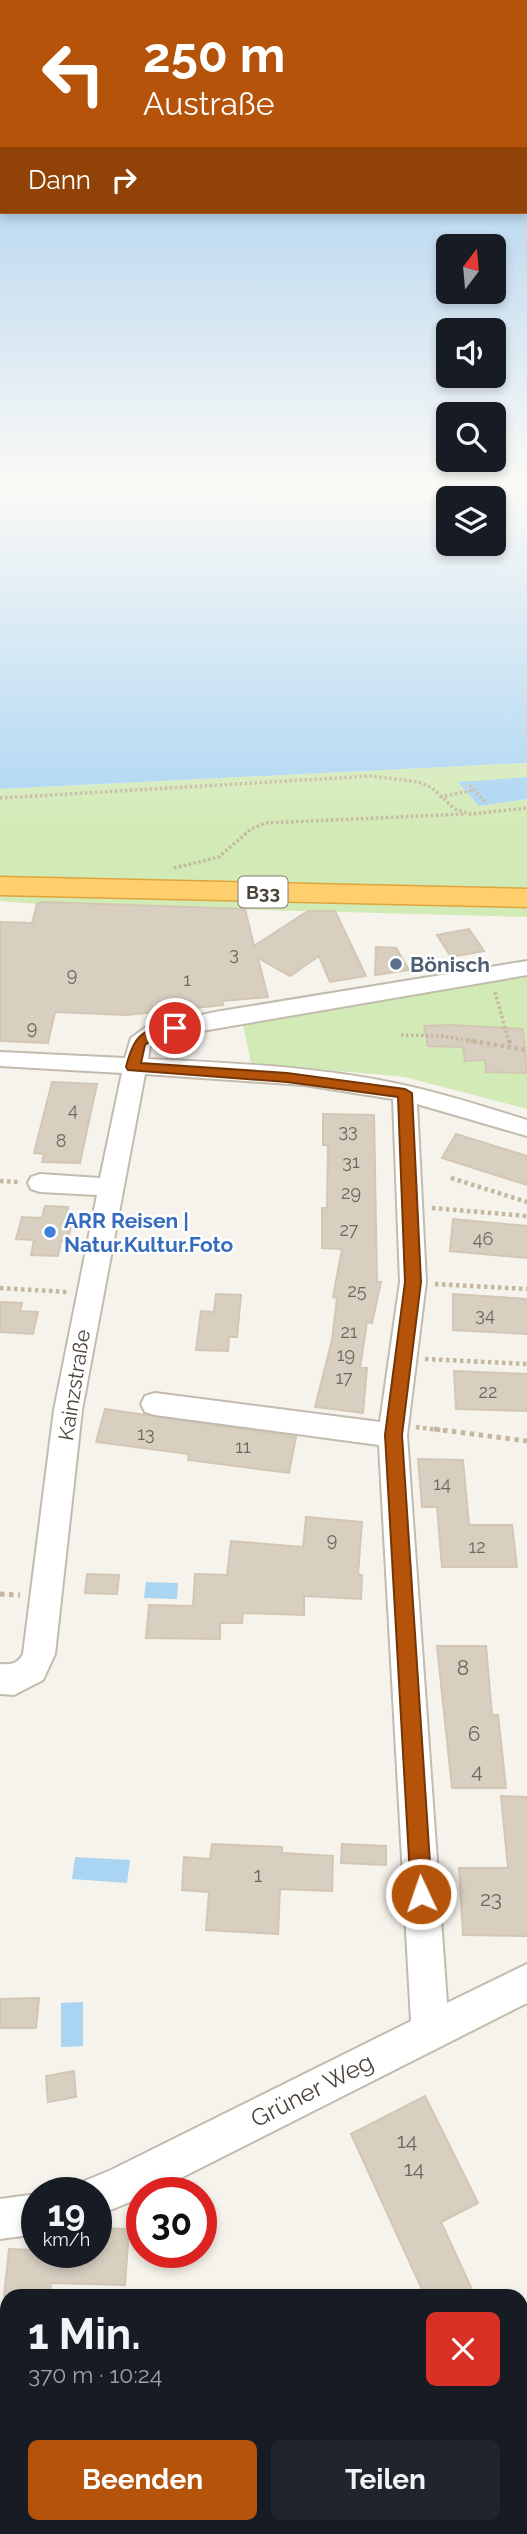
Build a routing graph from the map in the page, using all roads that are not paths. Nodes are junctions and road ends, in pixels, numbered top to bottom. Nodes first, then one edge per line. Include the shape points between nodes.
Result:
1 (0, 886) edge
2 (527, 898) edge
3 (527, 968) edge
4 (0, 1059) edge
5 (133, 1067) junction
6 (405, 1093) junction
7 (527, 1128) edge
8 (40, 1183) dead end
9 (110, 1186) junction
10 (155, 1404) dead end
11 (394, 1429) junction
12 (0, 1679) edge
13 (527, 1983) edge
14 (430, 2029) junction
15 (112, 2190) edge
16 (21, 2216) edge
17 (0, 2219) edge

1 - 2 highway, B33
3 - 5 street, Kainzstraße via 155,1032 139,1043
4 - 5 street
5 - 6 street via 287,1077
5 - 9 street, Kainzstraße
6 - 7 street
6 - 11 street via 413,1282
8 - 9 street
9 - 12 street, Kainzstraße via 68,1410 39,1654 32,1670 14,1679
10 - 11 street
11 - 14 street
13 - 14 street, Grüner Weg
14 - 15 street, Grüner Weg
16 - 17 street

